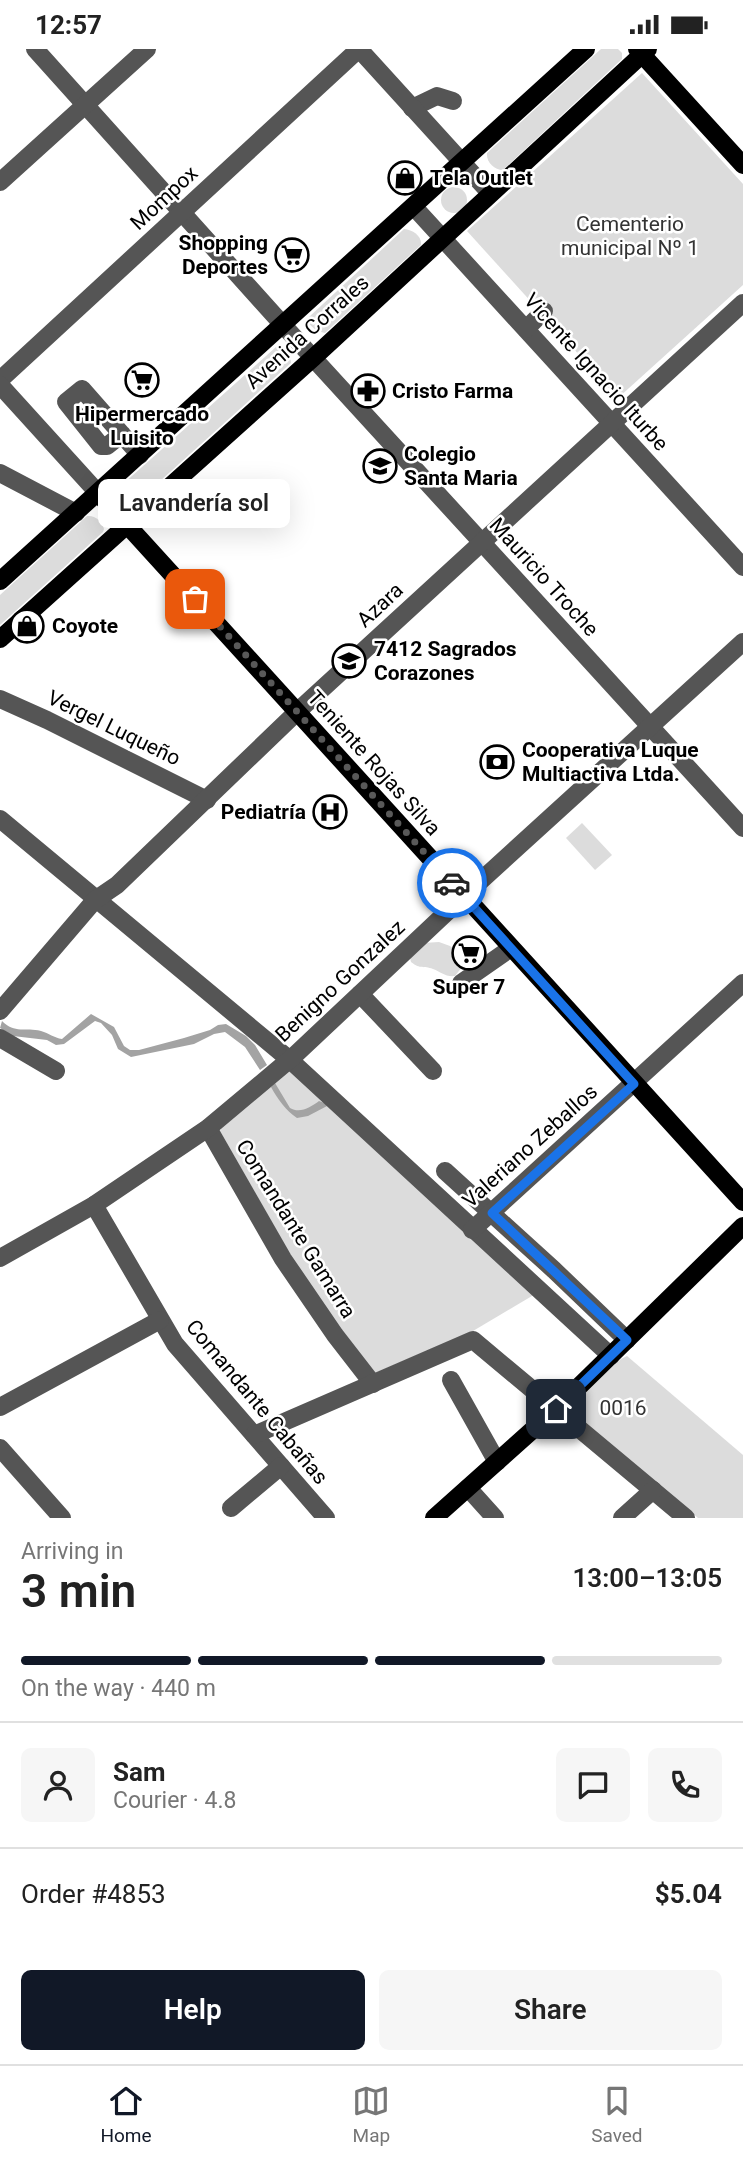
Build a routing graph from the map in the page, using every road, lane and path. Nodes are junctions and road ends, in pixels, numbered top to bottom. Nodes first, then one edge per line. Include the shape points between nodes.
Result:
1 (35, 49) edge
2 (147, 49) edge
3 (359, 49) edge
4 (586, 49) edge
5 (642, 51) edge
6 (453, 101) dead end
7 (86, 106) junction
8 (412, 108) junction
9 (462, 163) junction
10 (743, 165) edge
11 (0, 182) edge
12 (490, 193) junction
13 (414, 207) junction
14 (182, 212) junction
15 (442, 238) junction
16 (743, 303) edge
17 (544, 311) dead end
18 (283, 325) junction
19 (526, 329) junction
20 (313, 358) junction
21 (0, 382) edge
22 (612, 423) junction
23 (122, 435) dead end
24 (140, 455) junction
25 (0, 473) edge
26 (98, 493) junction
27 (76, 513) junction
28 (127, 525) junction
29 (481, 542) junction
30 (743, 567) edge
31 (0, 581) edge
32 (0, 639) edge
33 (743, 642) edge
34 (0, 699) edge
35 (298, 711) junction
36 (650, 726) junction
37 (207, 800) junction
38 (0, 819) edge
39 (743, 828) edge
40 (464, 896) junction
41 (97, 899) junction
42 (511, 949) junction
43 (461, 983) dead end
44 (743, 983) edge
45 (360, 994) junction
46 (0, 1011) edge
47 (0, 1038) edge
48 (289, 1060) junction
49 (55, 1071) dead end
50 (433, 1071) dead end
51 (634, 1084) junction
52 (208, 1128) junction
53 (445, 1171) dead end
54 (743, 1202) edge
55 (94, 1205) junction
56 (492, 1213) junction
57 (743, 1226) edge
58 (472, 1230) junction
59 (0, 1258) edge
60 (160, 1320) junction
61 (627, 1340) junction
62 (611, 1356) junction
63 (451, 1380) dead end
64 (373, 1384) junction
65 (0, 1407) edge
66 (556, 1409) junction
67 (254, 1435) junction
68 (0, 1448) edge
69 (498, 1462) junction
70 (281, 1466) junction
71 (468, 1488) junction
72 (653, 1490) junction
73 (231, 1509) dead end
74 (62, 1518) edge
75 (326, 1518) edge
76 (434, 1518) edge
77 (495, 1518) edge
78 (622, 1518) edge
79 (686, 1518) edge

1 - 7 street, Mauricio Troche
2 - 7 street
3 - 8 street
3 - 14 street, Mompox
4 - 9 main road, Avenida Corrales
5 - 10 main road
5 - 12 main road, Avenida Corrales
6 - 8 street via 437,96
7 - 11 street
7 - 14 street, Mauricio Troche
8 - 9 street
9 - 12 street
9 - 13 main road, Avenida Corrales
12 - 15 main road, Avenida Corrales
13 - 15 street, Vicente Ignacio Iturbe
13 - 18 main road, Avenida Corrales
14 - 18 street, Mauricio Troche
14 - 21 street, Mompox
15 - 19 street, Vicente Ignacio Iturbe
15 - 20 main road, Avenida Corrales
16 - 22 street, Azara
17 - 19 street
18 - 20 street, Mauricio Troche
18 - 24 main road, Avenida Corrales
19 - 22 street, Vicente Ignacio Iturbe
20 - 28 main road, Avenida Corrales
20 - 29 street, Mauricio Troche
21 - 26 street, Teniente Rojas Silva
22 - 29 street, Azara
22 - 30 street, Vicente Ignacio Iturbe
23 - 24 street
24 - 26 main road, Avenida Corrales
25 - 27 street
26 - 27 main road, Avenida Corrales
26 - 28 main road, Teniente Rojas Silva
27 - 31 main road, Avenida Corrales
28 - 32 main road, Avenida Corrales
28 - 35 main road, Teniente Rojas Silva
29 - 35 street, Azara
29 - 36 street, Mauricio Troche
33 - 36 street, Benigno Gonzalez
34 - 37 street, Vergel Luqueño
35 - 37 street, Azara
35 - 40 main road, Teniente Rojas Silva
36 - 39 street, Mauricio Troche
36 - 40 street, Benigno Gonzalez
37 - 41 street, Azara
38 - 41 street
40 - 42 main road, Teniente Rojas Silva
40 - 45 street, Benigno Gonzalez
41 - 46 street, Azara
41 - 48 street
42 - 43 street
42 - 51 main road, Teniente Rojas Silva
44 - 51 street, Valeriano Zeballos
45 - 48 street, Benigno Gonzalez
45 - 50 street
47 - 49 street
48 - 52 street, Benigno Gonzalez
48 - 58 street
51 - 54 main road, Teniente Rojas Silva
51 - 56 street, Valeriano Zeballos
52 - 55 street, Benigno Gonzalez
52 - 64 street, Comandante Gamarra via 284,1259
53 - 56 street
55 - 59 street, Benigno Gonzalez
55 - 60 street, Comandante Cabañas
56 - 58 street, Valeriano Zeballos
56 - 61 street
57 - 61 main road
58 - 62 street
60 - 65 street
60 - 67 street, Comandante Cabañas via 175,1344
61 - 62 main road
62 - 66 main road
63 - 69 street
64 - 66 street via 476,1340
64 - 67 street
66 - 69 main road
66 - 72 street
67 - 70 street, Comandante Cabañas
68 - 74 street
69 - 71 main road
70 - 73 street
70 - 75 street, Comandante Cabañas
71 - 76 main road
71 - 77 street
72 - 78 street
72 - 79 street

